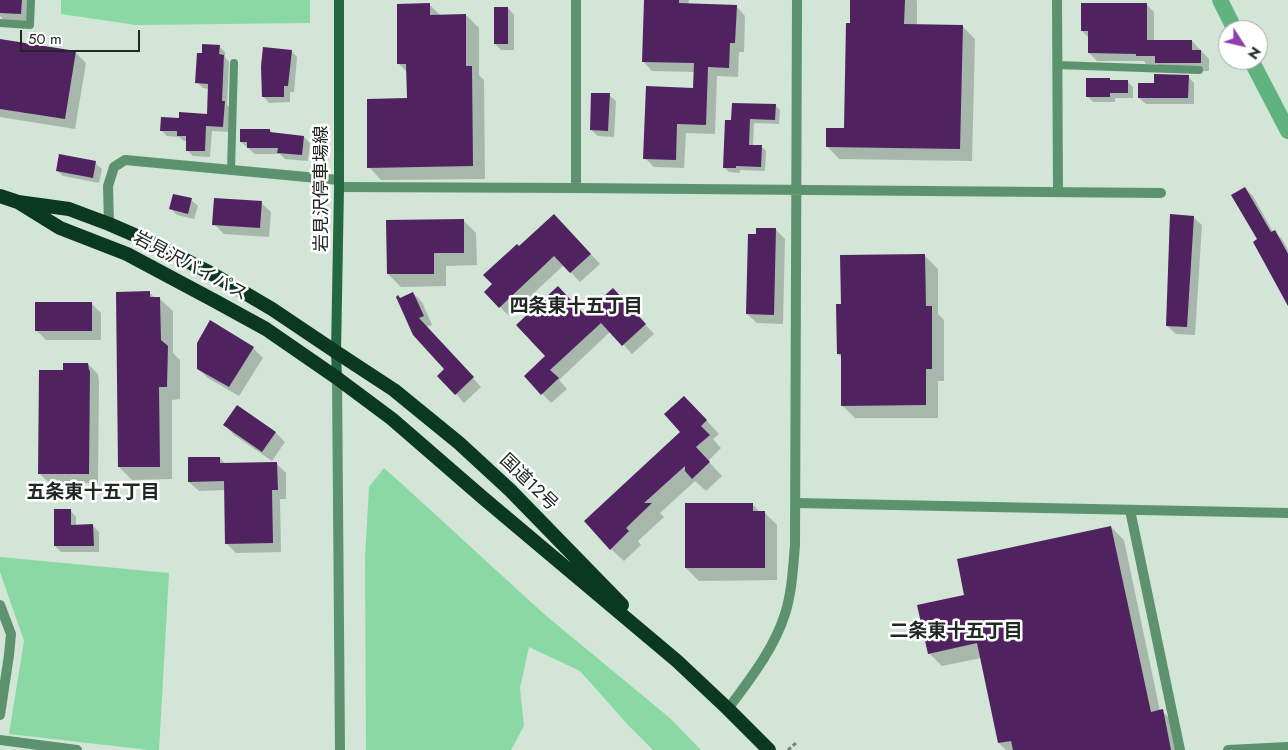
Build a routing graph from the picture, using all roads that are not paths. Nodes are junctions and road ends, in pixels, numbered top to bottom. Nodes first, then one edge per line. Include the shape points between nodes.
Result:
1 (31, 0) edge
2 (339, 0) edge
3 (576, 0) edge
4 (797, 0) edge
5 (1057, 0) edge
6 (0, 23) edge
7 (234, 63) dead end
8 (1057, 65) junction
9 (1199, 70) dead end
10 (231, 170) junction
11 (339, 183) junction
12 (576, 188) junction
13 (796, 190) junction
14 (1058, 192) junction
15 (1161, 193) dead end
16 (0, 196) edge
17 (18, 202) junction
18 (109, 224) junction
19 (336, 352) junction
20 (337, 378) junction
21 (796, 503) junction
22 (1130, 510) junction
23 (1288, 513) edge
24 (0, 605) edge
25 (5, 634) edge
26 (677, 661) junction
27 (728, 709) junction
28 (0, 715) edge
29 (0, 740) edge
30 (1288, 747) edge
31 (77, 750) edge
32 (340, 750) edge
33 (769, 750) edge
34 (1180, 750) edge
35 (1228, 750) edge

1 - 6 lane via 30,25
2 - 11 main road, 岩見沢停車場線
3 - 12 street
4 - 13 street
5 - 8 street
7 - 10 lane
8 - 9 lane
8 - 14 street
10 - 11 street
10 - 18 street via 125,160 114,167 108,186
11 - 12 street
11 - 19 main road, 岩見沢停車場線
12 - 13 street
13 - 14 street
13 - 21 street
14 - 15 street
16 - 17 highway, 岩見沢バイパス
17 - 18 highway, 岩見沢バイパス via 69,209
17 - 20 highway, 岩見沢バイパス via 60,228 127,254 216,300 266,329
18 - 19 highway, 岩見沢バイパス via 216,276
19 - 20 main road, 岩見沢停車場線
19 - 26 highway, 国道12号 via 394,390 459,443 510,490
20 - 26 highway, 国道12号 via 392,419
20 - 32 street
21 - 22 street
21 - 27 street via 796,545 785,614 773,644
22 - 23 street
22 - 34 street
24 - 25 street
25 - 28 street via 9,655
26 - 27 highway, 国道12号
27 - 33 highway, 国道12号
29 - 31 street
30 - 35 street

